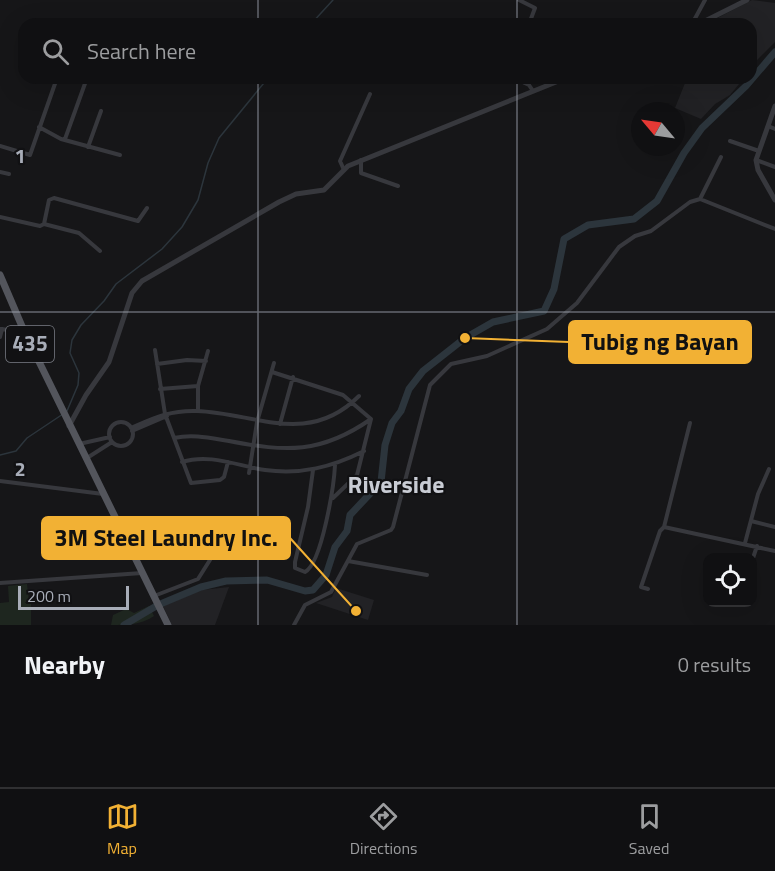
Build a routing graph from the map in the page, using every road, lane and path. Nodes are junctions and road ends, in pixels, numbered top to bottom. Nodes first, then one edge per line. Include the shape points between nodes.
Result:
1 (519, 0) edge
2 (705, 0) edge
3 (747, 0) edge
4 (531, 18) edge
5 (696, 18) edge
6 (711, 18) edge
7 (55, 84) edge
8 (85, 84) edge
9 (527, 84) edge
10 (551, 84) edge
11 (534, 91) junction
12 (370, 94) dead end
13 (775, 106) edge
14 (101, 111) dead end
15 (768, 126) junction
16 (39, 127) junction
17 (775, 129) edge
18 (65, 139) junction
19 (730, 141) dead end
20 (0, 146) edge
21 (88, 147) junction
22 (759, 152) junction
23 (120, 155) dead end
24 (721, 157) dead end
25 (361, 160) junction
26 (756, 160) junction
27 (775, 167) edge
28 (344, 170) junction
29 (0, 172) edge
30 (9, 174) dead end
31 (398, 186) dead end
32 (700, 199) junction
33 (775, 200) edge
34 (147, 208) dead end
35 (0, 217) edge
36 (44, 224) junction
37 (775, 229) edge
38 (100, 251) dead end
39 (0, 275) edge
40 (3, 290) edge
41 (1, 329) edge
42 (24, 331) junction
43 (0, 337) edge
44 (155, 350) dead end
45 (208, 351) dead end
46 (206, 361) junction
47 (274, 363) dead end
48 (157, 364) junction
49 (272, 372) junction
50 (292, 378) junction
51 (198, 386) junction
52 (160, 389) junction
53 (359, 396) dead end
54 (353, 402) junction
55 (198, 410) junction
56 (167, 415) junction
57 (371, 420) junction
58 (257, 422) junction
59 (690, 423) dead end
60 (280, 424) junction
61 (69, 426) junction
62 (132, 430) junction
63 (174, 438) junction
64 (111, 439) junction
65 (79, 444) junction
66 (252, 446) junction
67 (365, 450) junction
68 (86, 458) junction
69 (182, 462) junction
70 (228, 462) junction
71 (334, 465) junction
72 (249, 466) junction
73 (769, 469) dead end
74 (313, 470) junction
75 (249, 473) dead end
76 (0, 481) edge
77 (103, 494) junction
78 (332, 499) junction
79 (751, 521) junction
80 (664, 527) junction
81 (775, 527) edge
82 (745, 543) junction
83 (244, 544) dead end
84 (757, 546) junction
85 (775, 551) edge
86 (755, 553) edge
87 (348, 561) junction
88 (142, 573) junction
89 (428, 575) dead end
90 (0, 584) edge
91 (648, 589) dead end
92 (154, 598) junction
93 (167, 625) edge
94 (294, 625) edge

1 - 4 street via 535,8
2 - 5 street
3 - 6 street
7 - 16 street
8 - 18 street
9 - 11 street
10 - 11 street
11 - 25 street
12 - 28 street via 340,161
13 - 15 street
14 - 21 street
15 - 17 street
15 - 22 street
16 - 18 street
16 - 20 street via 30,155
18 - 21 street
19 - 22 street
21 - 23 street
22 - 26 street
24 - 32 street
25 - 28 street
25 - 31 street via 361,173
26 - 27 street
26 - 33 street
28 - 61 street via 324,190 296,194 279,202 136,286 109,362
29 - 30 street
32 - 37 street
32 - 87 street via 619,247 577,303 547,329 488,356 451,364 438,374 430,385 393,527 360,541
34 - 36 street via 138,221 54,198 49,200
35 - 36 street
36 - 38 street via 79,232
39 - 40 main road, 435
40 - 42 main road, 435
41 - 42 street
41 - 43 street
42 - 61 main road, 435
44 - 48 street
45 - 46 street
46 - 48 street
46 - 51 street
47 - 49 street
48 - 52 street
49 - 50 street
49 - 58 street
50 - 54 street
50 - 60 street
51 - 52 street
51 - 55 street
52 - 56 street
53 - 54 street
54 - 57 street
54 - 60 street via 308,423
55 - 56 street
55 - 58 street
56 - 62 street
56 - 63 street
57 - 66 street via 341,438 307,449
57 - 67 street
58 - 60 street
58 - 66 street
59 - 80 street
61 - 65 main road, 435
62 - 64 street via 126,445 118,446
62 - 64 street via 117,423 112,427
63 - 66 street via 196,435
63 - 69 street
64 - 65 street
64 - 68 street
65 - 68 main road, 435
66 - 72 street
67 - 71 street
67 - 78 street via 357,475
68 - 77 main road, 435
69 - 70 street
69 - 70 street via 191,483 220,480
70 - 72 street
71 - 74 street
71 - 78 street
72 - 74 street via 288,472
72 - 75 street
73 - 79 street
74 - 78 street via 295,568 308,571 312,564
76 - 77 street
77 - 88 main road, 435
79 - 81 street
79 - 82 street
80 - 82 street
80 - 91 street via 641,587
82 - 84 street
83 - 92 street via 220,544 198,579
84 - 85 street
84 - 86 street
87 - 89 street
87 - 94 street via 331,592 305,605
88 - 90 street
88 - 92 main road, 435
92 - 93 main road, 435

